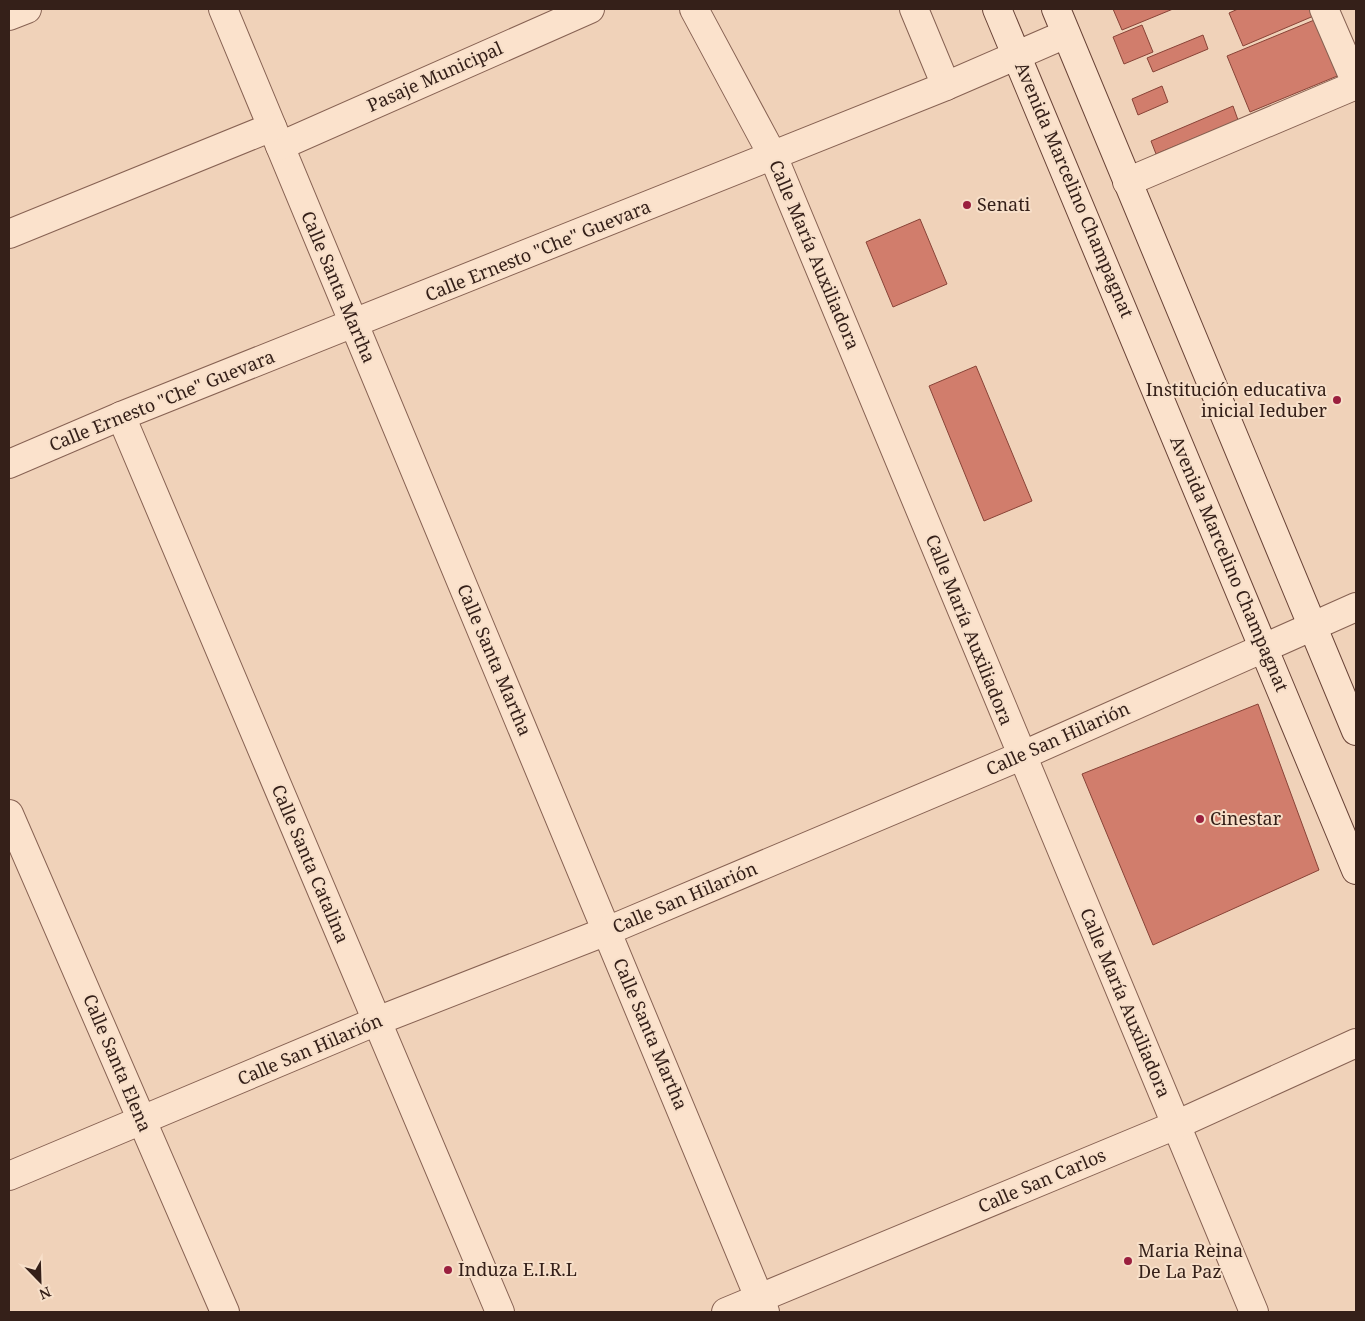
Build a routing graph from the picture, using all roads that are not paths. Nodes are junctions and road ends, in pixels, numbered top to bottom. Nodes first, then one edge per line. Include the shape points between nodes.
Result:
1 (26, 9) edge
2 (223, 9) edge
3 (590, 9) edge
4 (694, 9) edge
5 (914, 9) edge
6 (997, 9) edge
7 (1056, 9) edge
8 (1324, 9) edge
9 (9, 16) edge
10 (1066, 34) junction
11 (1017, 54) junction
12 (1356, 84) edge
13 (946, 86) junction
14 (276, 136) junction
15 (773, 156) junction
16 (1128, 182) junction
17 (9, 234) edge
18 (354, 324) junction
19 (121, 416) junction
20 (9, 464) edge
21 (1356, 606) edge
22 (1313, 626) junction
23 (1264, 648) junction
24 (1356, 731) edge
25 (1021, 756) junction
26 (9, 814) edge
27 (1356, 870) edge
28 (607, 931) junction
29 (376, 1021) junction
30 (1356, 1042) edge
31 (142, 1122) junction
32 (1176, 1125) junction
33 (9, 1176) edge
34 (763, 1306) edge
35 (225, 1312) edge
36 (500, 1312) edge
37 (726, 1312) edge
38 (1254, 1312) edge

1 - 9 street
2 - 14 street, Calle Santa Martha
3 - 14 street, Pasaje Municipal
4 - 15 street, Calle María Auxiliadora
5 - 13 street
6 - 11 street, Avenida Marcelino Champagnat
7 - 10 street
8 - 12 street
10 - 11 street, Calle Ernesto "Che" Guevara
10 - 16 street
11 - 13 street, Calle Ernesto "Che" Guevara
11 - 23 street, Avenida Marcelino Champagnat
12 - 16 street
13 - 15 street, Calle Ernesto "Che" Guevara
14 - 17 street, Pasaje Municipal
14 - 18 street, Calle Santa Martha
15 - 18 street, Calle Ernesto "Che" Guevara
15 - 25 street, Calle María Auxiliadora
16 - 22 street
18 - 19 street, Calle Ernesto "Che" Guevara
18 - 28 street, Calle Santa Martha
19 - 20 street, Calle Ernesto "Che" Guevara
19 - 29 street, Calle Santa Catalina
21 - 22 street, Calle San Hilarión
22 - 23 street, Calle San Hilarión
22 - 24 street
23 - 25 street, Calle San Hilarión
23 - 27 street, Avenida Marcelino Champagnat
25 - 28 street, Calle San Hilarión
25 - 32 street, Calle María Auxiliadora
26 - 31 street, Calle Santa Elena
28 - 29 street, Calle San Hilarión
28 - 34 street, Calle Santa Martha
29 - 31 street, Calle San Hilarión
29 - 36 street, Calle Santa Catalina
30 - 32 street, Calle San Carlos
31 - 33 street, Calle San Hilarión
31 - 35 street, Calle Santa Elena
32 - 34 street, Calle San Carlos
32 - 38 street, Calle María Auxiliadora
34 - 37 street, Calle San Carlos

